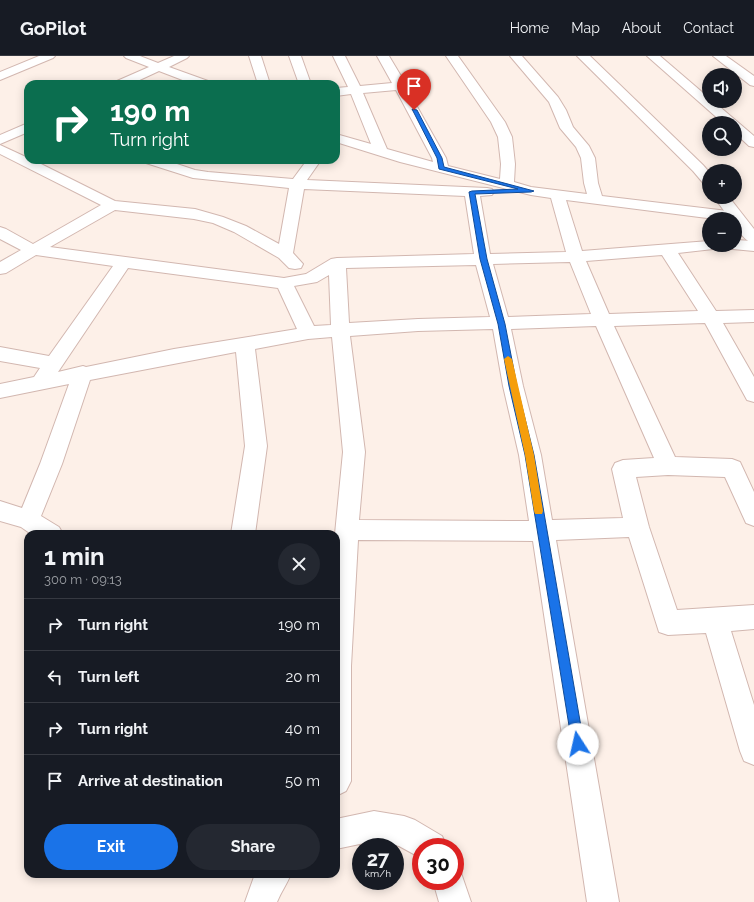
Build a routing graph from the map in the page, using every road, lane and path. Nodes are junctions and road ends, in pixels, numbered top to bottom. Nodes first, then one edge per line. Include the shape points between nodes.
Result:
1 (49, 56) edge
2 (130, 56) edge
3 (184, 56) edge
4 (255, 56) edge
5 (295, 56) edge
6 (339, 56) edge
7 (384, 56) edge
8 (452, 56) edge
9 (516, 56) edge
10 (583, 56) edge
11 (653, 56) edge
12 (719, 56) edge
13 (160, 66) junction
14 (0, 76) edge
15 (130, 80) edge
16 (194, 80) edge
17 (263, 80) edge
18 (304, 80) edge
19 (754, 82) edge
20 (401, 86) junction
21 (356, 91) junction
22 (340, 92) edge
23 (723, 116) edge
24 (24, 128) edge
25 (742, 132) edge
26 (340, 139) edge
27 (0, 140) edge
28 (754, 143) edge
29 (0, 149) edge
30 (380, 152) junction
31 (24, 161) edge
32 (30, 164) edge
33 (163, 164) edge
34 (223, 164) dead end
35 (311, 164) edge
36 (441, 168) junction
37 (702, 173) edge
38 (208, 176) junction
39 (297, 184) junction
40 (507, 184) junction
41 (531, 191) junction
42 (472, 192) junction
43 (556, 194) junction
44 (596, 200) junction
45 (112, 205) junction
46 (702, 213) edge
47 (742, 224) edge
48 (0, 232) edge
49 (753, 238) edge
50 (742, 241) edge
51 (702, 246) edge
52 (666, 249) junction
53 (32, 250) junction
54 (285, 254) junction
55 (576, 257) junction
56 (483, 259) junction
57 (123, 263) junction
58 (337, 263) junction
59 (0, 269) edge
60 (310, 278) junction
61 (284, 283) junction
62 (754, 316) edge
63 (711, 317) junction
64 (603, 321) junction
65 (501, 324) junction
66 (340, 330) junction
67 (308, 333) junction
68 (245, 344) junction
69 (0, 354) edge
70 (53, 362) junction
71 (83, 374) junction
72 (40, 383) junction
73 (0, 391) edge
74 (754, 394) edge
75 (668, 466) junction
76 (0, 511) edge
77 (754, 516) edge
78 (28, 520) junction
79 (637, 527) junction
80 (44, 530) edge
81 (244, 530) edge
82 (347, 530) junction
83 (541, 531) junction
84 (754, 617) edge
85 (715, 620) junction
86 (340, 636) edge
87 (754, 751) edge
88 (340, 833) edge
89 (416, 838) edge
90 (272, 878) edge
91 (452, 890) edge
92 (261, 902) edge
93 (455, 902) edge
94 (602, 902) edge

1 - 14 street
2 - 13 street
3 - 13 street
4 - 17 street
5 - 18 street
6 - 21 street
7 - 20 street
8 - 40 street via 498,122 505,137
9 - 44 street via 554,100 567,128 582,146 588,158
10 - 37 street
11 - 23 street
12 - 19 street
13 - 15 street
13 - 16 street
20 - 21 street
20 - 36 street via 439,158
21 - 22 street
21 - 30 street
24 - 27 street
25 - 28 street
26 - 30 street
29 - 31 street
30 - 36 street
32 - 45 street
33 - 38 street
34 - 38 street
35 - 39 street
36 - 40 street
38 - 39 street
39 - 42 street
39 - 54 street
40 - 41 street
41 - 42 street
41 - 43 street
42 - 56 street
43 - 44 street
43 - 55 street
44 - 46 street
45 - 53 street
45 - 54 street via 195,214 218,220
47 - 49 street
48 - 53 street
49 - 50 street
51 - 52 street
52 - 55 street
52 - 63 street
53 - 57 street
53 - 59 street
54 - 60 street
55 - 56 street
55 - 64 street
56 - 58 street
56 - 65 street
57 - 61 street
57 - 70 street
58 - 60 street
58 - 66 street
60 - 61 street
61 - 67 street
62 - 63 street
63 - 64 street
63 - 74 street
64 - 65 street
64 - 75 street
65 - 66 street via 418,325
65 - 83 street via 530,455
66 - 67 street
66 - 82 street via 354,452
67 - 68 street
68 - 71 street
68 - 81 street via 256,446
69 - 70 street
70 - 72 street
71 - 72 street
71 - 78 street
72 - 73 street
75 - 77 street via 732,468
75 - 79 street via 623,468
76 - 78 street
78 - 80 street
79 - 83 street
79 - 85 street via 668,623
82 - 83 street
82 - 86 street
83 - 94 street via 581,760
84 - 85 street
85 - 87 street
88 - 89 street via 374,826 404,831
90 - 92 street
91 - 93 street

